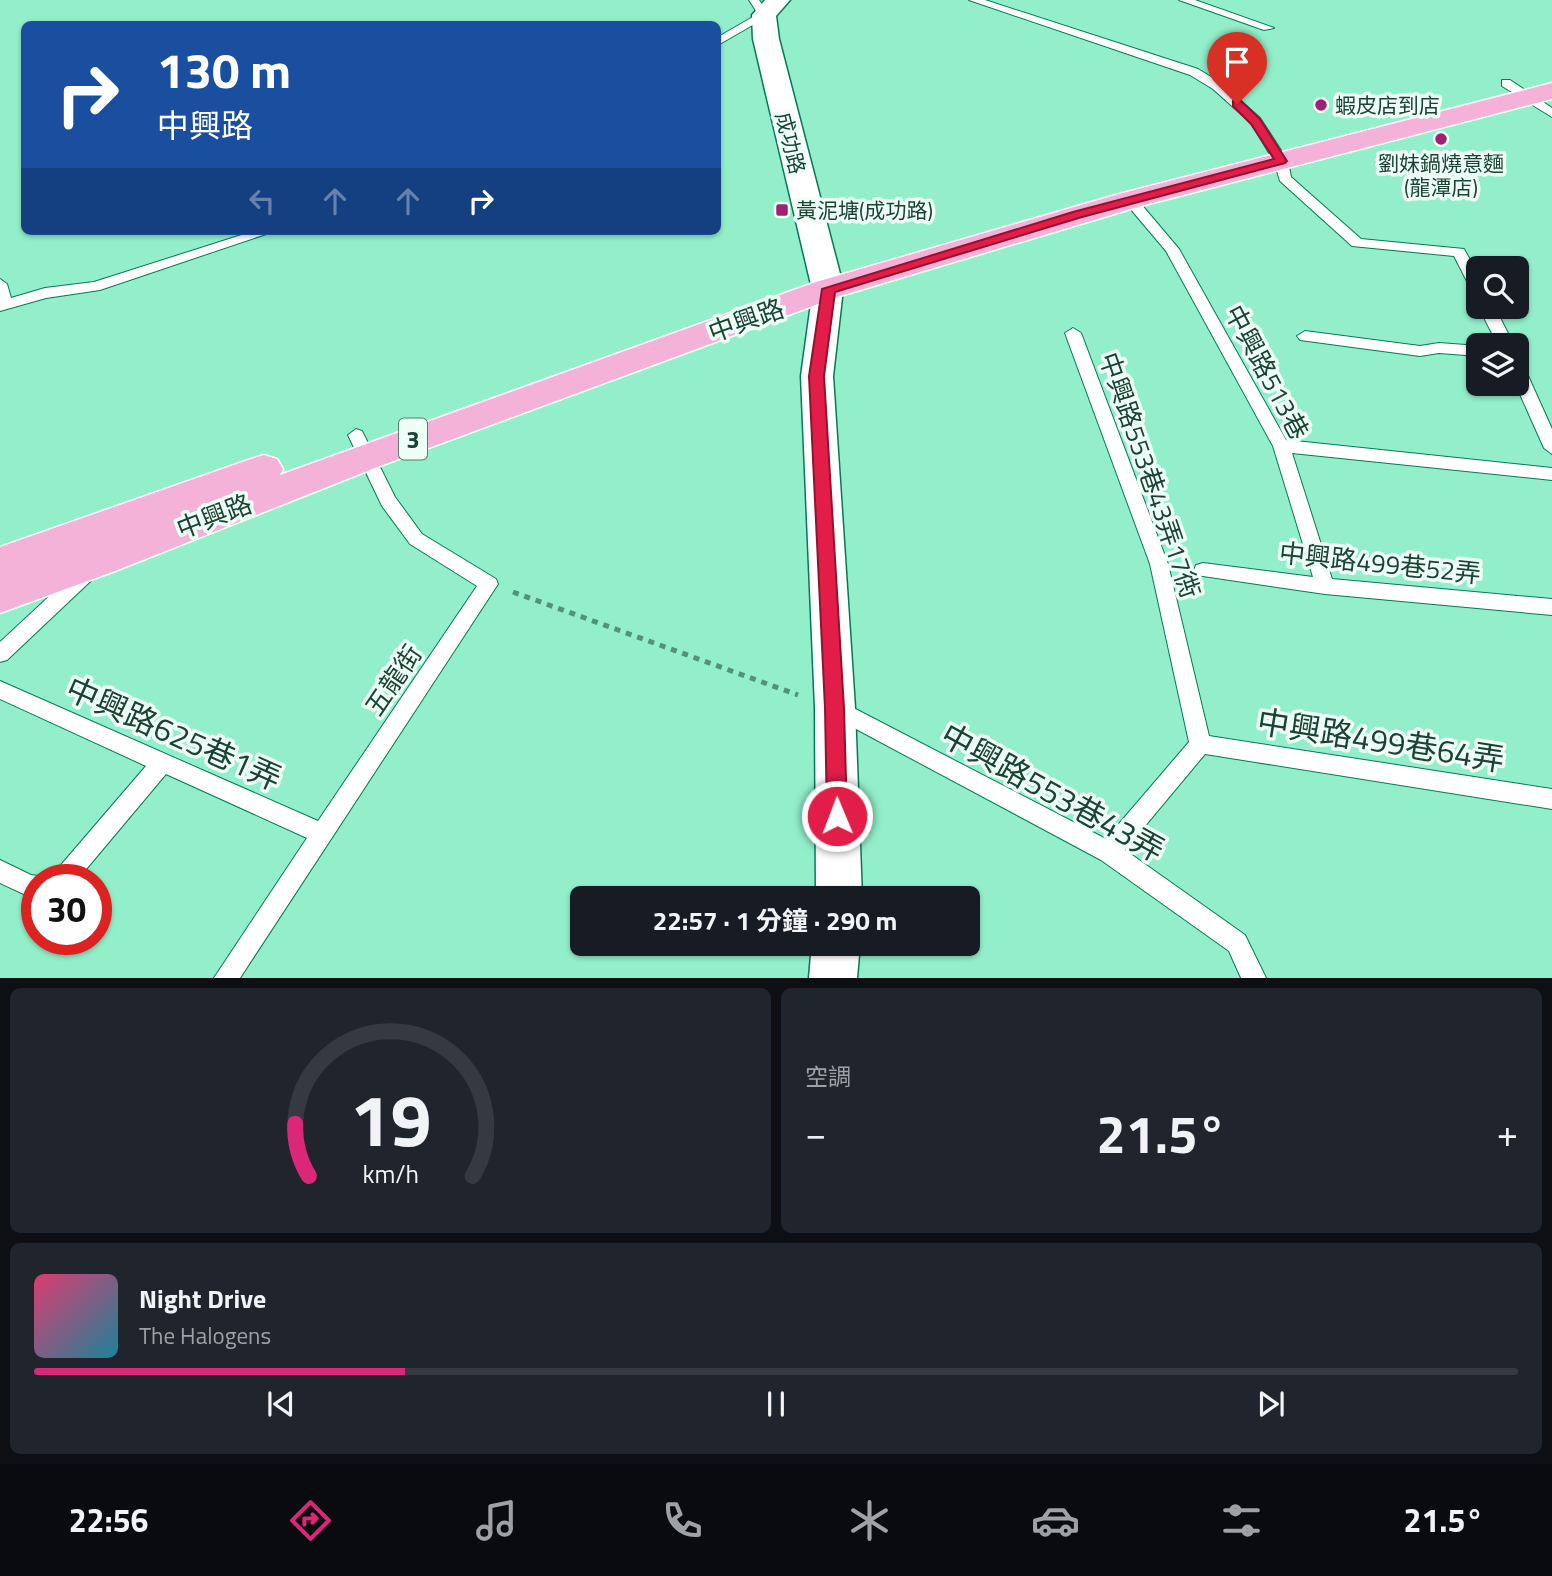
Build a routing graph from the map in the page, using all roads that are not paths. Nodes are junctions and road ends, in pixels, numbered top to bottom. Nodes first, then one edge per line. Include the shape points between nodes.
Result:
1 (974, 0) edge
2 (1184, 0) edge
3 (765, 5) edge
4 (1268, 28) dead end
5 (721, 40) edge
6 (1552, 71) edge
7 (1535, 96) edge
8 (1276, 153) junction
9 (1130, 200) junction
10 (256, 235) edge
11 (1466, 266) edge
12 (825, 280) junction
13 (0, 284) edge
14 (2, 304) edge
15 (1073, 333) dead end
16 (1305, 336) dead end
17 (1466, 350) edge
18 (1529, 396) edge
19 (361, 445) junction
20 (1281, 446) junction
21 (1552, 448) edge
22 (1552, 474) edge
23 (101, 561) junction
24 (0, 563) edge
25 (1203, 570) dead end
26 (1325, 586) junction
27 (0, 596) edge
28 (1552, 607) edge
29 (0, 654) edge
30 (0, 690) edge
31 (835, 708) junction
32 (1200, 744) junction
33 (162, 763) junction
34 (1552, 799) edge
35 (322, 834) junction
36 (1109, 852) junction
37 (77, 864) edge
38 (0, 871) edge
39 (21, 882) edge
40 (839, 886) edge
41 (835, 956) edge
42 (226, 978) edge
43 (833, 978) edge
44 (1254, 978) edge

1 - 8 lane via 1194,72 1246,113
2 - 4 lane
3 - 5 lane
3 - 12 street, 成功路 via 766,39
6 - 7 main road, 中興路 / 3
7 - 8 main road, 中興路 / 3
8 - 9 main road, 中興路 / 3
8 - 11 lane via 1285,178 1357,243 1459,252
8 - 12 main road, 中興路 / 3 via 1029,206
9 - 12 main road, 中興路 / 3
9 - 20 lane, 中興路513巷 via 1172,249
10 - 14 lane via 95,287
12 - 19 main road, 中興路 / 3
12 - 31 street via 817,376
13 - 14 lane
15 - 32 lane, 中興路553巷43弄17衖 via 1158,565
16 - 17 lane via 1420,351
18 - 21 lane
19 - 23 main road, 中興路 / 3
19 - 24 main road, 中興路 / 3
19 - 35 lane, 五龍街 via 388,501 416,539 489,584
20 - 22 lane
20 - 26 lane, 中興路513巷
23 - 27 main road, 中興路 / 3
23 - 29 lane
25 - 26 lane, 中興路499巷52弄
26 - 28 lane, 中興路499巷52弄
30 - 33 lane, 中興路625巷1弄
31 - 36 lane, 中興路553巷43弄
31 - 40 street
32 - 34 lane, 中興路499巷64弄
32 - 36 lane
33 - 35 lane, 中興路625巷1弄
33 - 37 lane
35 - 42 lane, 五龍街
36 - 44 lane, 中興路553巷43弄 via 1237,943
38 - 39 lane
41 - 43 street

